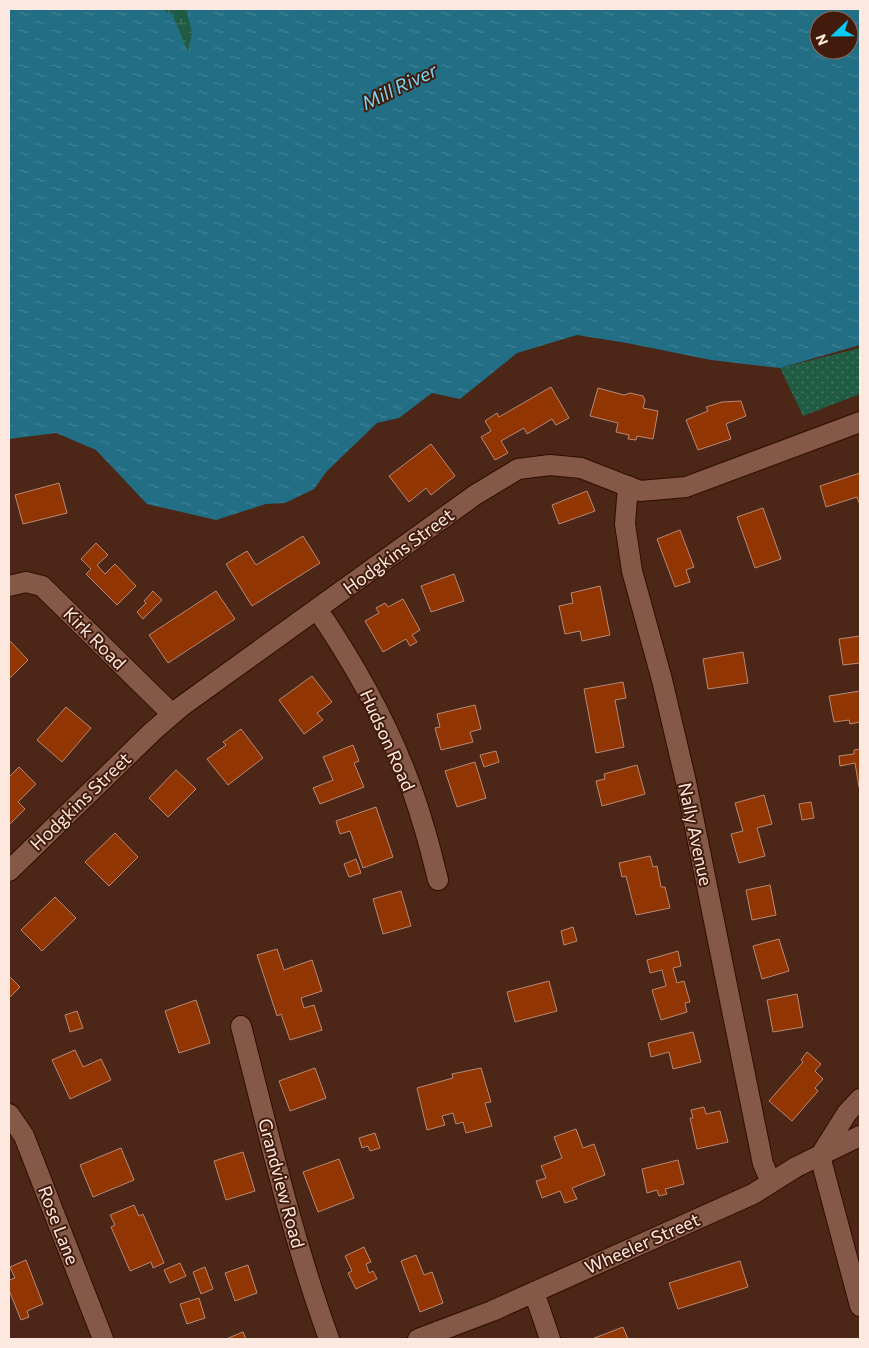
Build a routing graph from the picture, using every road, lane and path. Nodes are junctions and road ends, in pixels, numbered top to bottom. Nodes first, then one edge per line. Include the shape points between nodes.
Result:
1 (860, 422) edge
2 (628, 486) junction
3 (9, 586) edge
4 (317, 609) junction
5 (172, 714) junction
6 (9, 871) edge
7 (438, 880) dead end
8 (241, 1026) dead end
9 (860, 1099) edge
10 (9, 1114) edge
11 (860, 1136) edge
12 (820, 1156) junction
13 (771, 1182) junction
14 (534, 1292) junction
15 (860, 1306) edge
16 (103, 1339) edge
17 (329, 1339) edge
18 (418, 1339) edge
19 (550, 1339) edge

1 - 2 street, Hodgkins Street via 686,487 640,491
2 - 4 street, Hodgkins Street via 581,468 550,465 518,469 475,495
2 - 13 street, Nally Avenue via 625,524 632,571 686,782 763,1164
3 - 5 street, Kirk Road via 26,582 42,586
4 - 5 street, Hodgkins Street
4 - 7 street, Hudson Road via 337,638 389,734 423,823
5 - 6 street, Hodgkins Street
8 - 17 street, Grandview Road via 311,1290
9 - 12 street
10 - 16 street, Rose Lane via 24,1136
11 - 12 street, Wheeler Street
12 - 13 street, Wheeler Street
12 - 15 street
13 - 14 street, Wheeler Street via 753,1194
14 - 18 street, Wheeler Street
14 - 19 street

